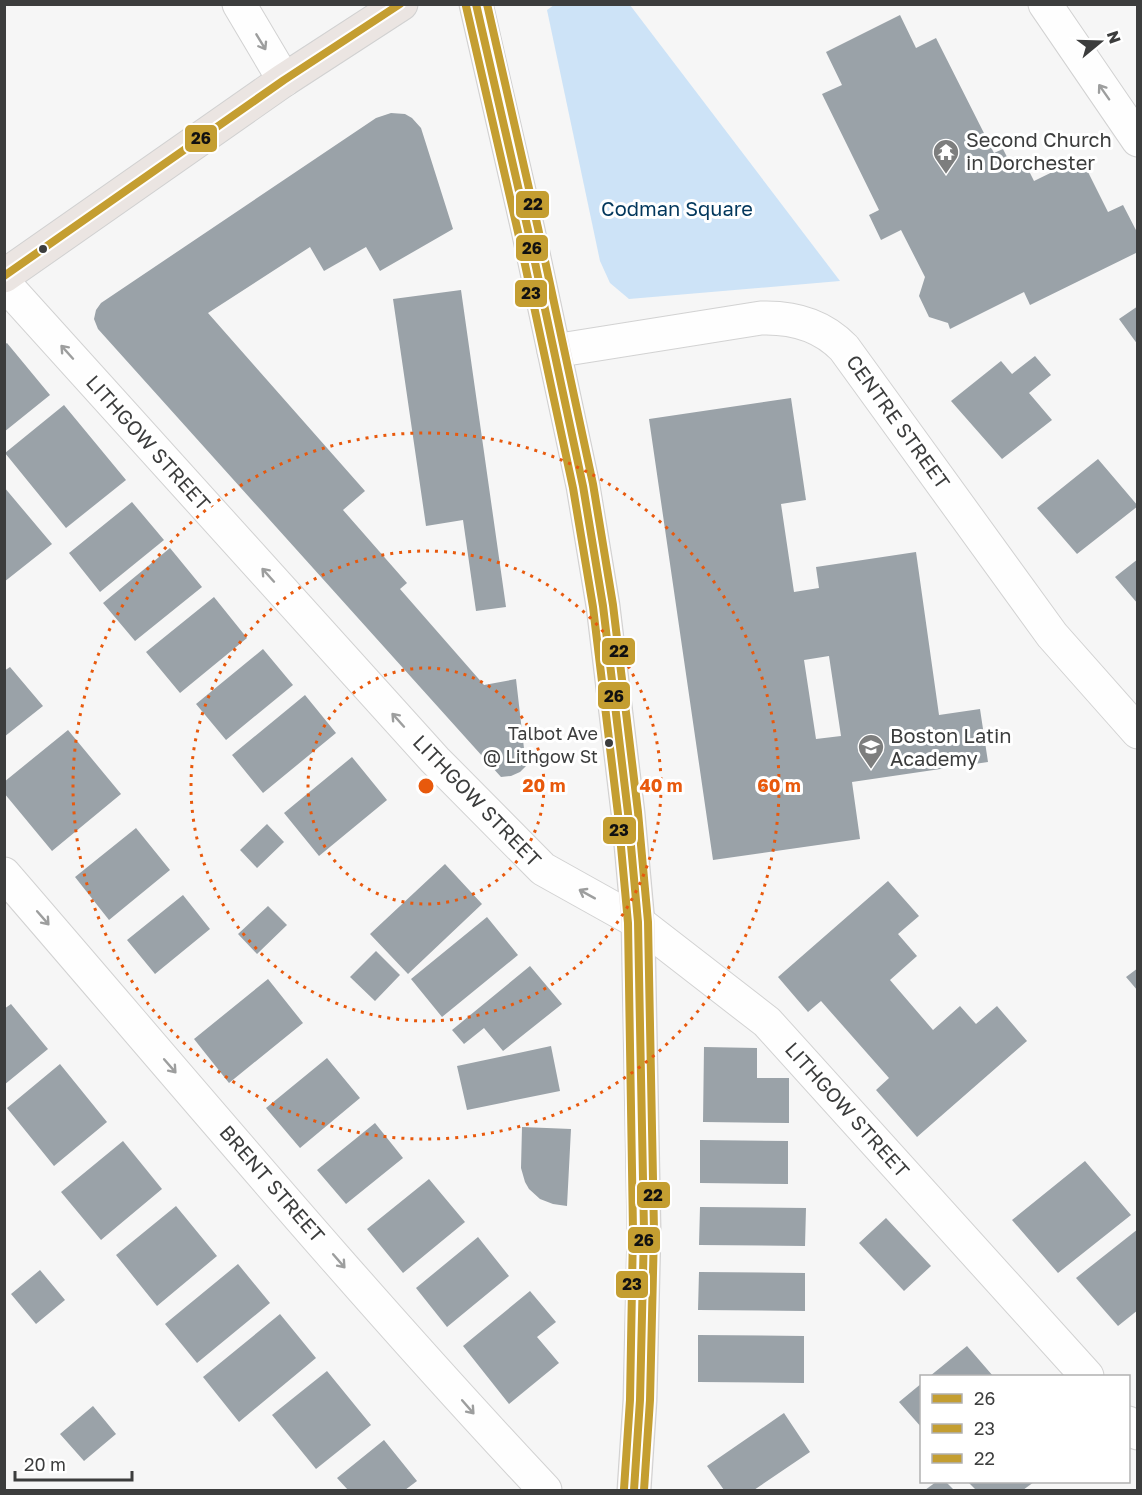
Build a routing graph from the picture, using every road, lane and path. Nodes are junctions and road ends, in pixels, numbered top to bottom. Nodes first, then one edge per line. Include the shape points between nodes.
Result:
1 (238, 4) edge
2 (401, 4) edge
3 (476, 4) edge
4 (1045, 4) edge
5 (284, 80) junction
6 (1137, 140) edge
7 (4, 276) edge
8 (4, 284) edge
9 (554, 351) junction
10 (1137, 732) edge
11 (4, 874) edge
12 (638, 922) junction
13 (1085, 1375) edge
14 (544, 1491) edge
15 (634, 1491) edge

1 -> 5 street
2 - 5 main road
3 - 9 main road
6 -> 4 street
5 - 7 main road
12 -> 8 street, LITHGOW STREET via 543,869 435,760
9 - 10 street, CENTRE STREET via 761,318 796,321 825,332 844,348 1052,634
9 - 12 main road via 583,486 603,606
11 -> 14 street, BRENT STREET
12 - 13 street, LITHGOW STREET via 767,1022
12 - 15 main road via 644,1231

